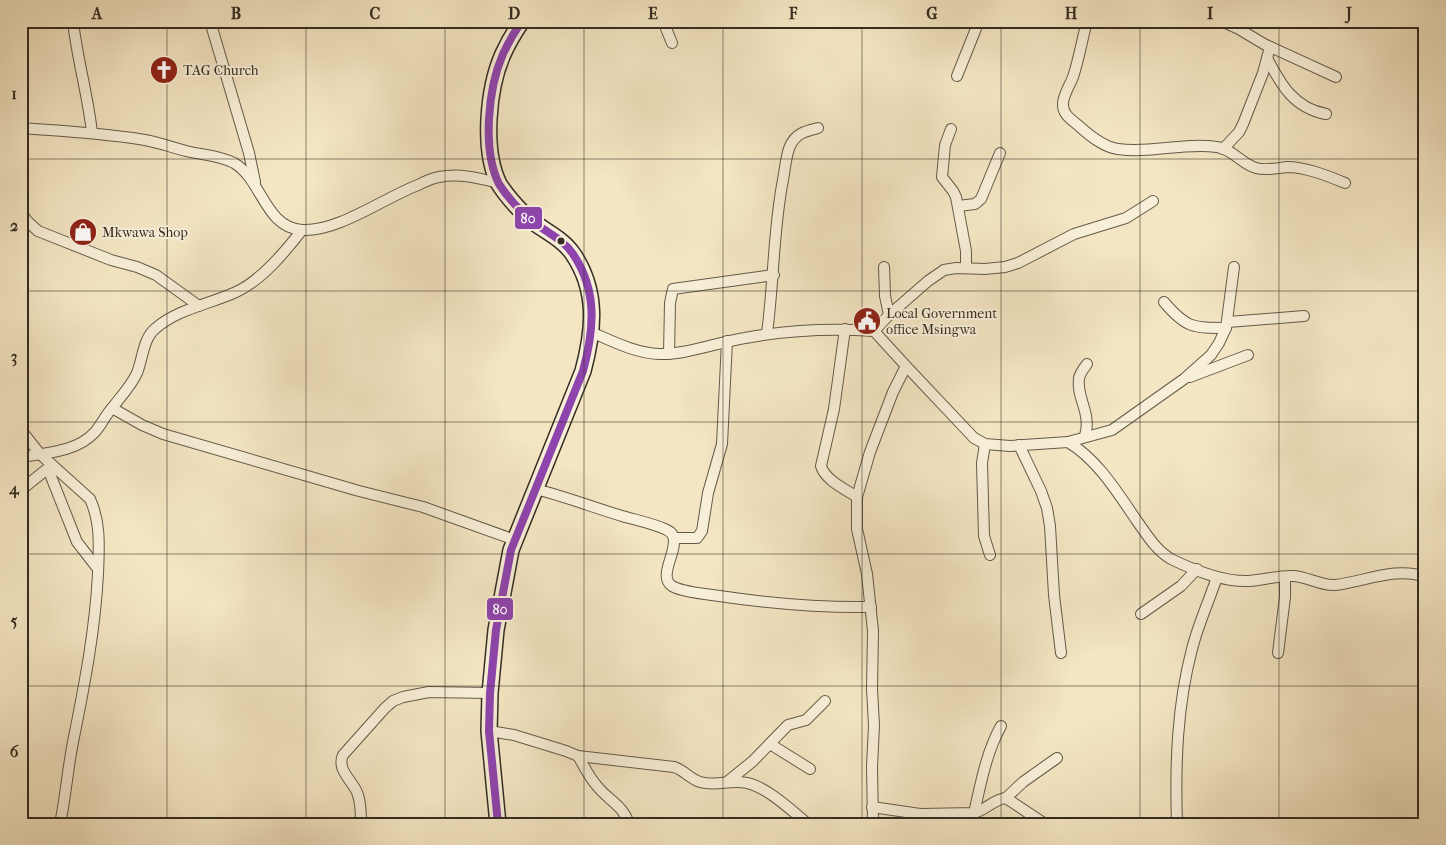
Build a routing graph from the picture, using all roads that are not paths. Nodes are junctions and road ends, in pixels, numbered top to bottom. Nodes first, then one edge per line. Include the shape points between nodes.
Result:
1 (73, 21) edge
2 (210, 21) edge
3 (522, 21) edge
4 (663, 21) edge
5 (979, 21) edge
6 (1087, 21) edge
7 (1221, 21) edge
8 (1425, 38) edge
9 (672, 43) dead end
10 (1425, 44) edge
11 (1270, 47) junction
12 (1267, 58) junction
13 (957, 76) dead end
14 (1336, 77) dead end
15 (1326, 114) dead end
16 (21, 128) edge
17 (818, 128) dead end
18 (951, 129) dead end
19 (92, 133) junction
20 (1223, 149) junction
21 (1000, 153) dead end
22 (499, 182) junction
23 (1345, 183) dead end
24 (256, 185) junction
25 (1153, 201) dead end
26 (958, 206) junction
27 (21, 211) edge
28 (302, 230) junction
29 (884, 267) dead end
30 (1234, 267) dead end
31 (966, 268) junction
32 (774, 275) junction
33 (1164, 302) dead end
34 (199, 306) junction
35 (889, 315) junction
36 (1304, 316) dead end
37 (1227, 325) junction
38 (845, 329) junction
39 (874, 331) junction
40 (591, 332) junction
41 (767, 333) junction
42 (727, 341) junction
43 (669, 354) junction
44 (1248, 356) dead end
45 (1087, 364) dead end
46 (906, 366) junction
47 (1184, 379) junction
48 (112, 408) junction
49 (21, 430) edge
50 (1085, 436) junction
51 (1068, 442) junction
52 (985, 444) junction
53 (1019, 445) junction
54 (40, 454) junction
55 (21, 457) edge
56 (50, 467) junction
57 (535, 489) junction
58 (21, 490) edge
59 (857, 497) junction
60 (674, 538) junction
61 (515, 540) junction
62 (990, 555) dead end
63 (98, 569) junction
64 (1197, 569) junction
65 (1217, 577) junction
66 (1285, 577) junction
67 (1425, 577) edge
68 (871, 607) junction
69 (1142, 614) dead end
70 (1061, 653) dead end
71 (1278, 653) dead end
72 (490, 694) junction
73 (825, 701) dead end
74 (1000, 726) dead end
75 (489, 731) junction
76 (770, 744) junction
77 (578, 756) junction
78 (1056, 758) dead end
79 (810, 769) dead end
80 (726, 783) junction
81 (1006, 798) junction
82 (872, 806) junction
83 (974, 812) junction
84 (60, 824) edge
85 (361, 824) edge
86 (498, 824) edge
87 (629, 824) edge
88 (808, 824) edge
89 (873, 824) edge
90 (1045, 824) edge
91 (1177, 824) edge

1 - 19 street
2 - 24 street
3 - 22 street via 503,54 494,82 489,138 491,160
4 - 9 street
5 - 13 street
6 - 20 street via 1063,105 1066,114 1086,133 1117,149 1202,146
7 - 11 street
8 - 10 street
11 - 12 street
11 - 14 street
12 - 15 street via 1278,79 1299,103
12 - 20 street via 1243,124
16 - 19 street
17 - 32 street via 802,132 790,146 780,194
18 - 26 street via 945,145 942,177 953,191
19 - 24 street via 140,139 215,156 233,162
20 - 23 street via 1258,169 1288,167
21 - 26 street via 981,199 975,204
22 - 28 street via 468,176 437,177 341,221
22 - 40 street via 508,198 526,216 572,252 589,289
24 - 28 street via 275,218
25 - 31 street via 1126,218 1074,234 1018,262 1004,267
26 - 31 street
27 - 34 street via 38,231 156,275
28 - 34 street via 252,283
29 - 35 street
30 - 37 street
31 - 35 street via 944,270
32 - 41 street
32 - 43 street via 674,289 670,303
33 - 37 street via 1174,315 1192,326
34 - 48 street via 168,320 149,334 131,384
35 - 39 street
36 - 37 street
37 - 47 street via 1211,355
38 - 39 street
38 - 41 street
38 - 59 street via 834,409 820,466 827,477
39 - 46 street
40 - 43 street via 641,351
40 - 57 street via 583,371
41 - 42 street
42 - 43 street
42 - 60 street via 722,444 708,493 702,531 697,538
44 - 47 street
45 - 50 street via 1079,378 1088,420
46 - 52 street via 974,438
46 - 59 street via 873,444
47 - 50 street via 1112,430
48 - 54 street via 97,430 80,444
48 - 61 street via 163,434 423,508
49 - 54 street
50 - 51 street
51 - 53 street
51 - 64 street via 1098,467 1157,548 1172,560
52 - 53 street
52 - 62 street via 982,463 984,536
53 - 70 street via 1047,508
54 - 55 street
54 - 56 street
56 - 58 street
56 - 63 street via 77,542
56 - 63 street via 90,499 99,535
57 - 60 street via 652,524 667,530
57 - 61 street
59 - 68 street via 856,529
60 - 68 street via 666,575 672,586 764,603 830,608
61 - 72 street via 496,630
63 - 84 street via 92,640
64 - 65 street
64 - 69 street via 1181,586
65 - 66 street via 1241,581
65 - 91 street via 1192,647 1184,686 1176,757
66 - 67 street via 1335,585 1385,575 1416,574
66 - 71 street
68 - 82 street via 874,651
72 - 75 street
72 - 85 street via 414,694 393,701 385,708 341,758 342,768 359,797
73 - 76 street via 806,720 788,725
74 - 83 street via 987,757
75 - 77 street via 514,735
75 - 86 street
76 - 79 street
76 - 80 street
77 - 80 street via 674,767 700,782
77 - 87 street via 597,787 621,807
78 - 81 street
80 - 88 street via 755,785
81 - 83 street
81 - 90 street
82 - 83 street via 920,814
82 - 89 street

